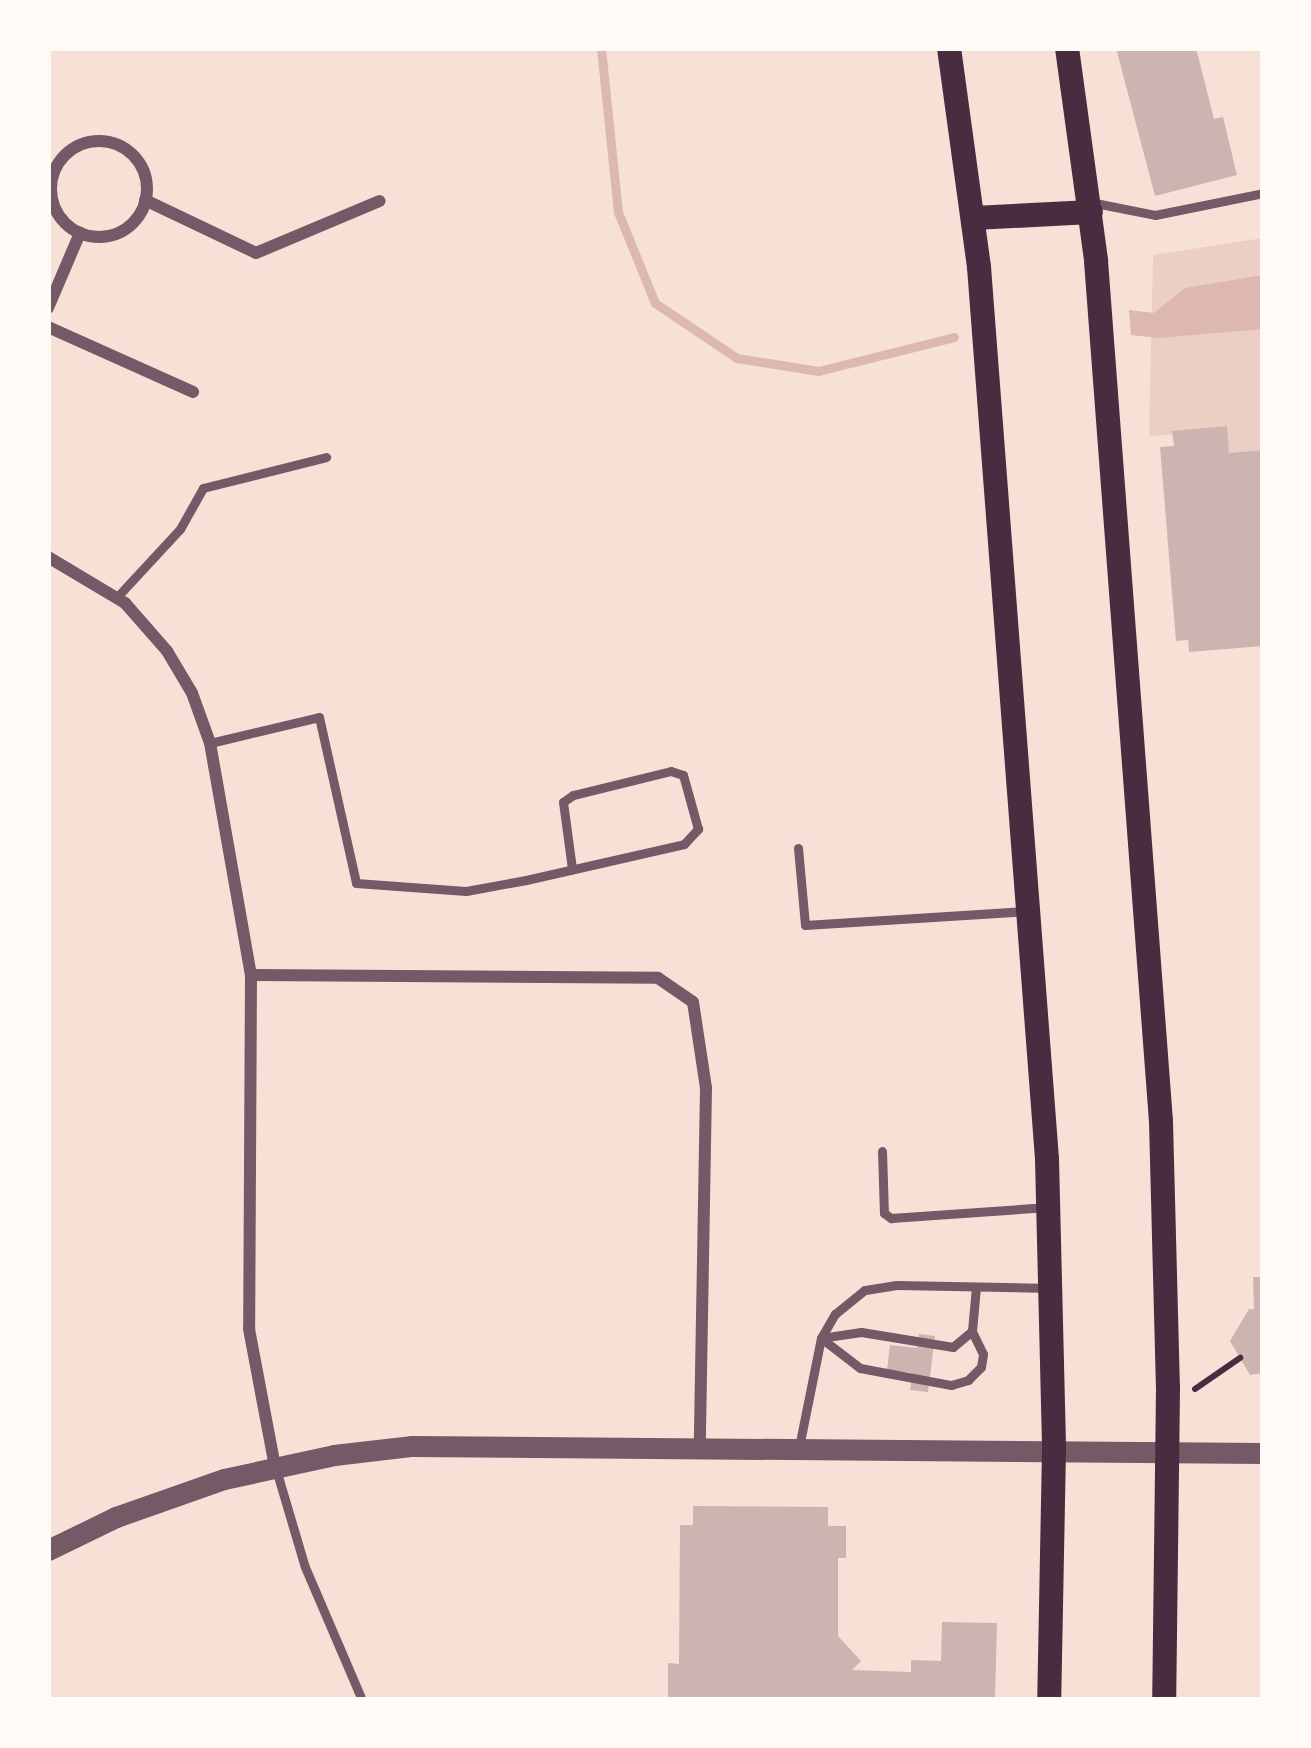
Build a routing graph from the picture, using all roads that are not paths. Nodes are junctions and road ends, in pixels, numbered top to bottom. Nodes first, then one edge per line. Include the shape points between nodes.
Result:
1 (949, 48) edge
2 (1067, 48) edge
3 (1263, 194) edge
4 (146, 200) junction
5 (380, 201) dead end
6 (1091, 207) junction
7 (974, 218) junction
8 (80, 233) junction
9 (48, 308) edge
10 (48, 327) edge
11 (193, 392) dead end
12 (326, 458) dead end
13 (48, 557) edge
14 (117, 597) junction
15 (210, 743) junction
16 (798, 848) dead end
17 (572, 869) junction
18 (1028, 910) junction
19 (251, 974) junction
20 (882, 1150) dead end
21 (1048, 1207) junction
22 (976, 1287) junction
23 (1050, 1288) junction
24 (972, 1331) junction
25 (821, 1338) junction
26 (700, 1446) junction
27 (799, 1447) junction
28 (1054, 1450) junction
29 (1167, 1452) junction
30 (1263, 1453) edge
31 (275, 1466) junction
32 (48, 1550) edge
33 (362, 1700) edge
34 (1049, 1700) edge
35 (1164, 1700) edge

1 - 7 main road
2 - 6 main road
3 - 6 lane via 1155,215
4 - 5 street via 256,253
4 - 8 street via 133,224 117,233
4 - 8 street via 144,171 133,155 118,144 81,144 65,154 51,188 64,223
6 - 7 main road
6 - 29 main road via 1161,1122
7 - 18 main road
8 - 9 street
10 - 11 street
12 - 14 lane via 203,488 180,529
13 - 14 street
14 - 15 street via 167,651
15 - 17 lane via 319,717 356,883 466,891
15 - 19 street
16 - 18 lane via 805,925
17 - 17 lane via 694,837 683,775 671,771 563,802
18 - 21 main road
19 - 26 street via 658,978 693,1002 706,1088
19 - 31 street via 249,1329
20 - 21 lane via 884,1213 891,1218
21 - 23 main road
22 - 23 lane
22 - 24 lane
22 - 25 lane via 865,1290
23 - 28 main road
24 - 25 lane via 953,1347 861,1332
24 - 25 lane via 981,1367 951,1385 860,1368
25 - 27 lane
26 - 27 street
26 - 31 street via 412,1446
27 - 28 street
28 - 29 street
28 - 34 main road
29 - 30 street
29 - 35 main road
31 - 32 street via 171,1496
31 - 33 lane via 305,1567

